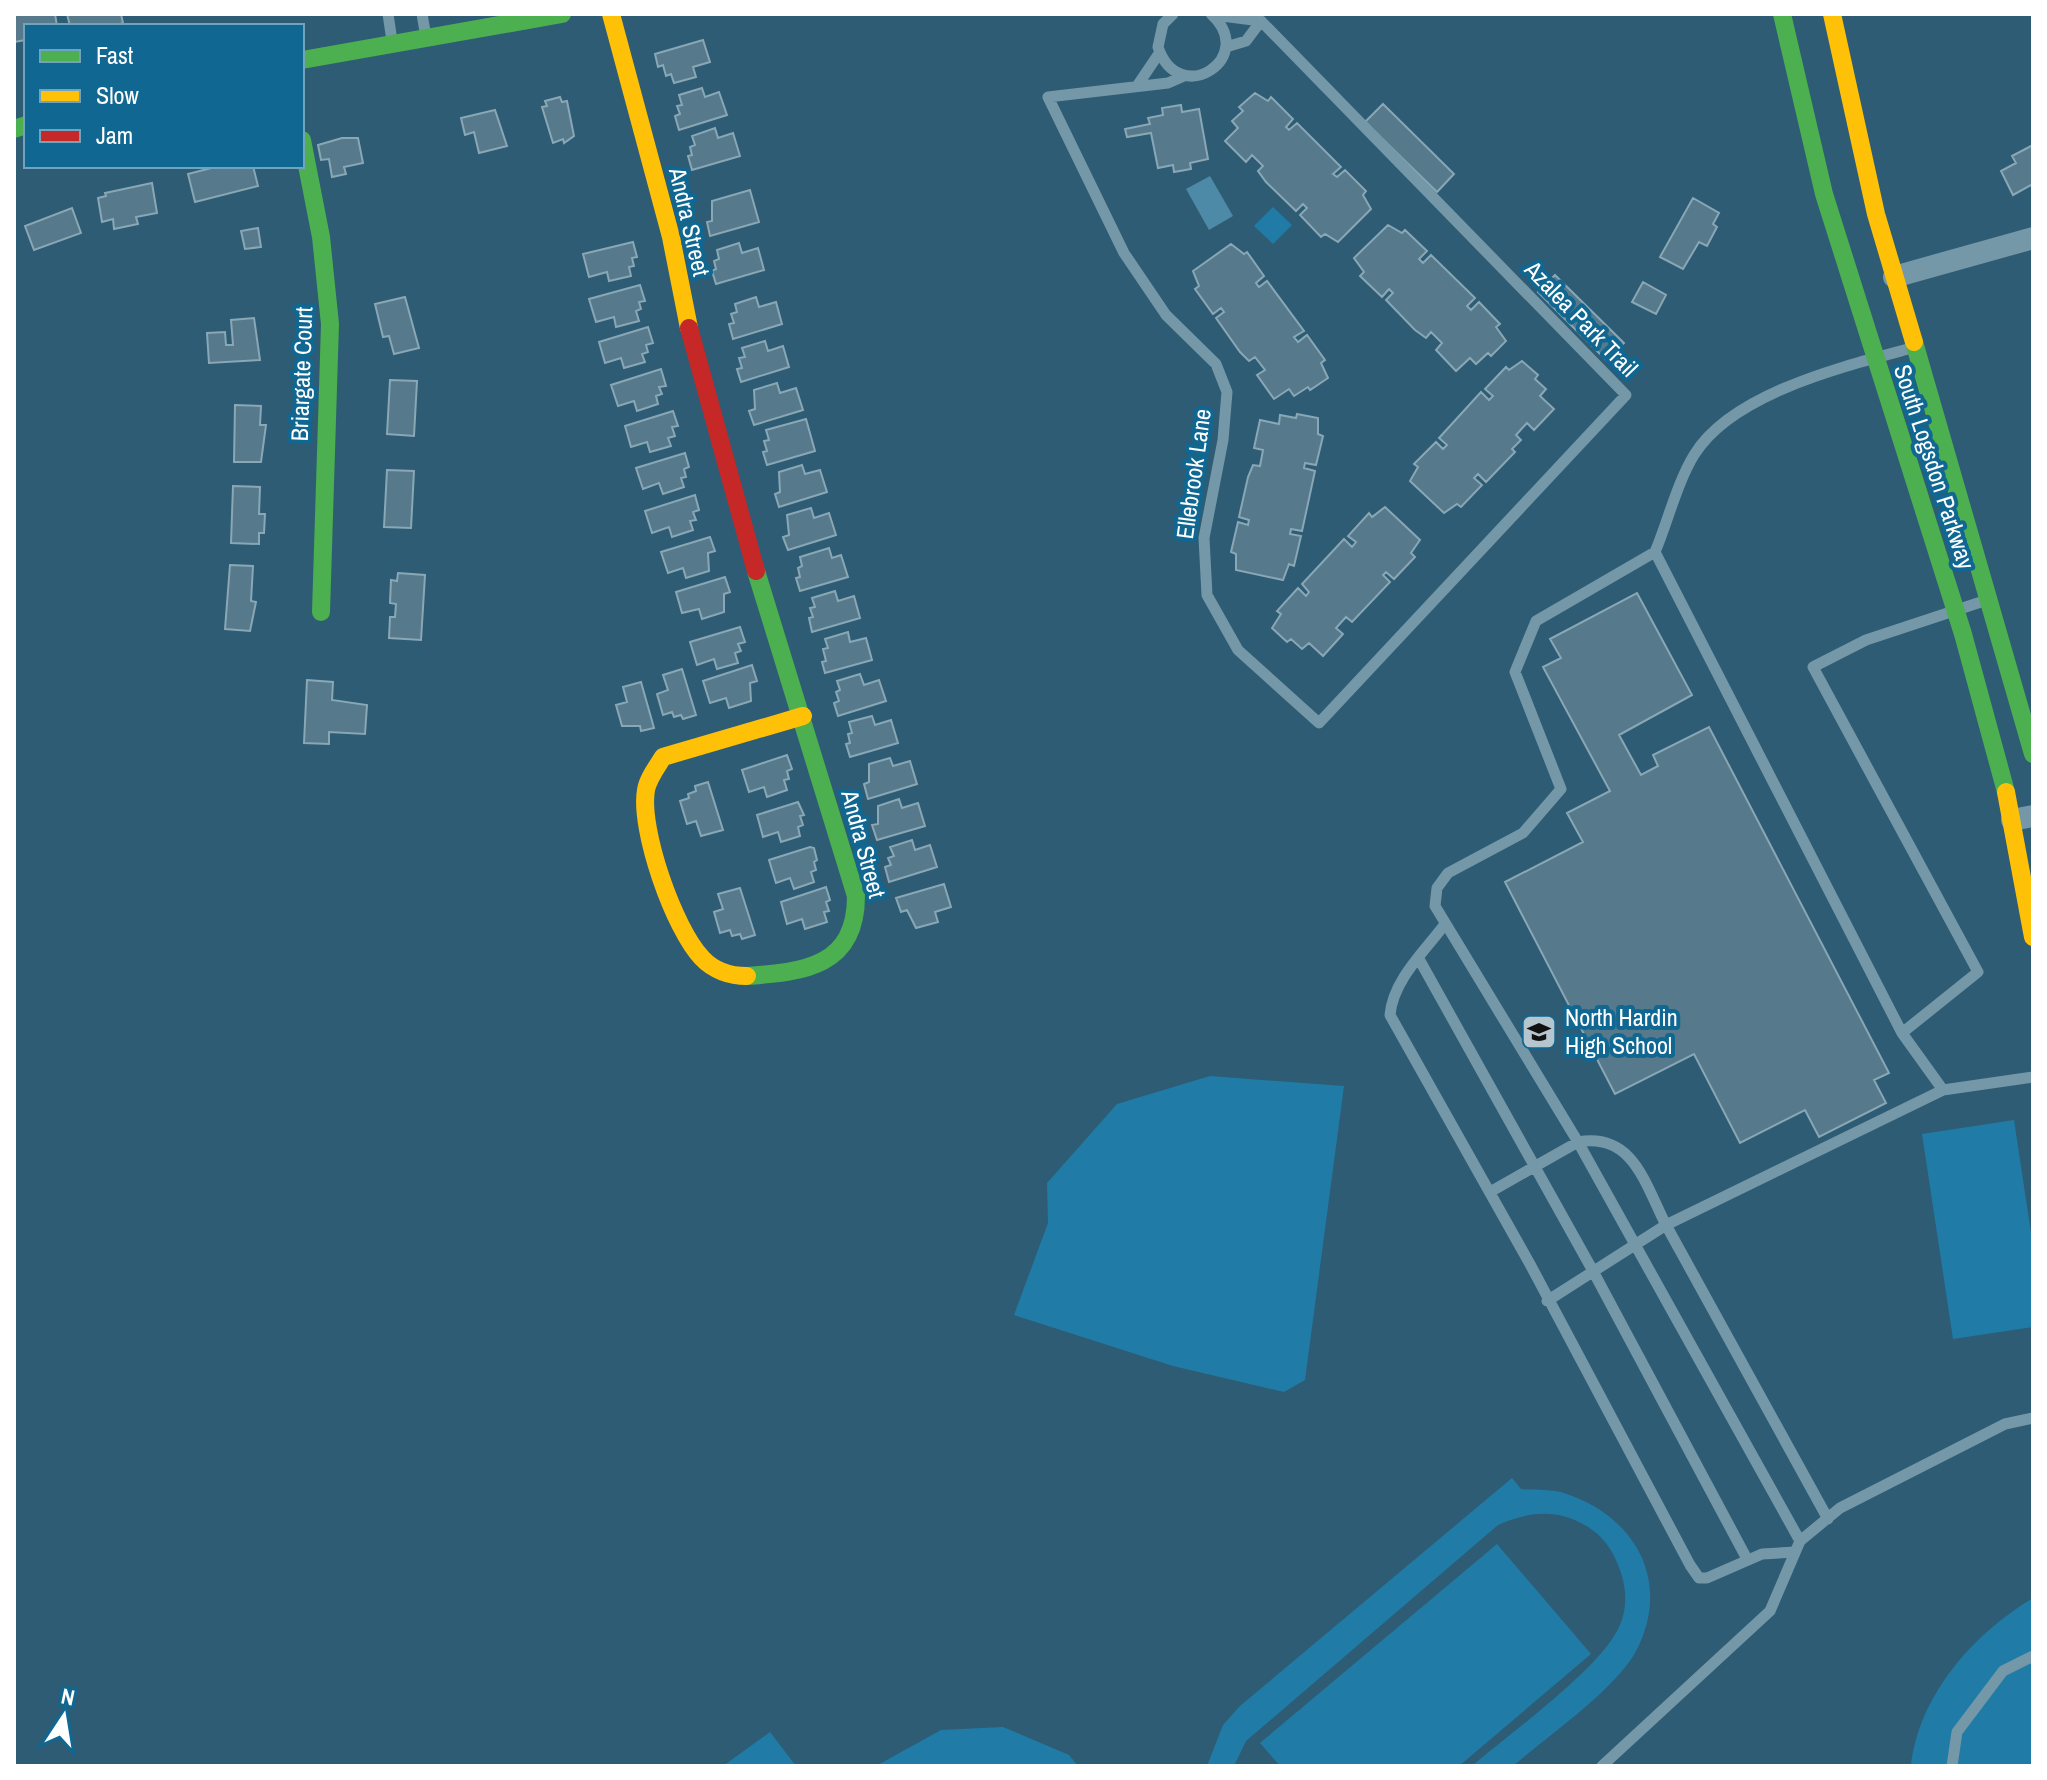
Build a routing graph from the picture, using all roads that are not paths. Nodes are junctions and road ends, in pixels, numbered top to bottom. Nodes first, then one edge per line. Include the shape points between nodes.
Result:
1 (388, 14) edge
2 (422, 14) edge
3 (562, 14) edge
4 (611, 14) edge
5 (1171, 14) edge
6 (1212, 14) edge
7 (1782, 14) edge
8 (1832, 14) edge
9 (1261, 21) junction
10 (426, 38) junction
11 (393, 44) junction
12 (1226, 47) junction
13 (1160, 52) junction
14 (304, 60) edge
15 (1184, 76) junction
16 (1137, 86) junction
17 (304, 150) edge
18 (2033, 238) edge
19 (1894, 277) junction
20 (1914, 347) junction
21 (1873, 358) junction
22 (1655, 552) junction
23 (1991, 599) junction
24 (1955, 608) junction
25 (321, 612) dead end
26 (803, 716) junction
27 (1319, 723) joint
28 (2033, 754) edge
29 (2023, 818) edge
30 (1445, 924) junction
31 (2033, 937) edge
32 (1419, 959) junction
33 (1902, 1033) junction
34 (2033, 1077) edge
35 (1943, 1090) junction
36 (1578, 1142) junction
37 (1536, 1168) junction
38 (1490, 1192) junction
39 (1666, 1225) junction
40 (1634, 1246) junction
41 (1593, 1271) junction
42 (1547, 1301) junction
43 (2033, 1418) edge
44 (1828, 1519) junction
45 (1797, 1546) junction
46 (1747, 1559) junction
47 (2033, 1656) edge
48 (1602, 1766) edge
49 (1952, 1766) edge

1 - 11 lane
2 - 10 lane
3 - 10 main road
4 - 26 main road, Andra Street via 710,406
5 - 13 lane via 1158,35
6 - 9 lane
6 - 12 lane via 1225,32
7 - 21 main road, South Logsdon Parkway via 1796,88
8 - 19 main road, South Logsdon Parkway
9 - 12 lane via 1246,41
9 - 27 lane, Azalea Park Trail via 1626,395
10 - 11 main road
11 - 14 main road
12 - 15 lane via 1212,71
13 - 15 lane via 1169,68
13 - 16 lane
15 - 16 lane
16 - 27 lane, Ellebrook Lane via 1048,97 1124,253 1166,315 1216,364 1227,392 1204,538 1207,595 1238,650
17 - 25 main road, Briargate Court via 330,312
18 - 19 street
19 - 20 main road, South Logsdon Parkway
20 - 21 lane
20 - 23 main road, South Logsdon Parkway
21 - 22 lane via 1739,410 1695,454
21 - 24 main road, South Logsdon Parkway
22 - 30 lane via 1536,621 1515,672 1561,789 1523,833 1448,873 1437,888 1435,906
22 - 33 lane
23 - 24 lane
23 - 28 main road, South Logsdon Parkway
24 - 29 main road, South Logsdon Parkway
24 - 33 lane via 1866,640 1813,667 1978,972
26 - 26 main road, Andra Street via 663,757 646,789 647,820 666,891 701,957 742,978 817,965 838,954 858,920 856,896
29 - 31 main road, South Logsdon Parkway
30 - 32 lane
30 - 36 lane
32 - 37 lane
32 - 38 lane via 1391,1000 1390,1015
33 - 35 lane
34 - 35 lane
35 - 39 lane
36 - 37 lane
36 - 39 lane via 1597,1139 1622,1149
36 - 40 lane
37 - 38 lane
37 - 41 lane
38 - 42 lane
39 - 40 lane
39 - 44 lane
40 - 41 lane
40 - 45 lane
41 - 42 lane
41 - 46 lane
42 - 46 lane via 1699,1578
43 - 44 lane via 2005,1424 1840,1508
44 - 45 lane
45 - 46 lane
45 - 48 lane via 1770,1611
47 - 49 lane via 2003,1671 1957,1732

